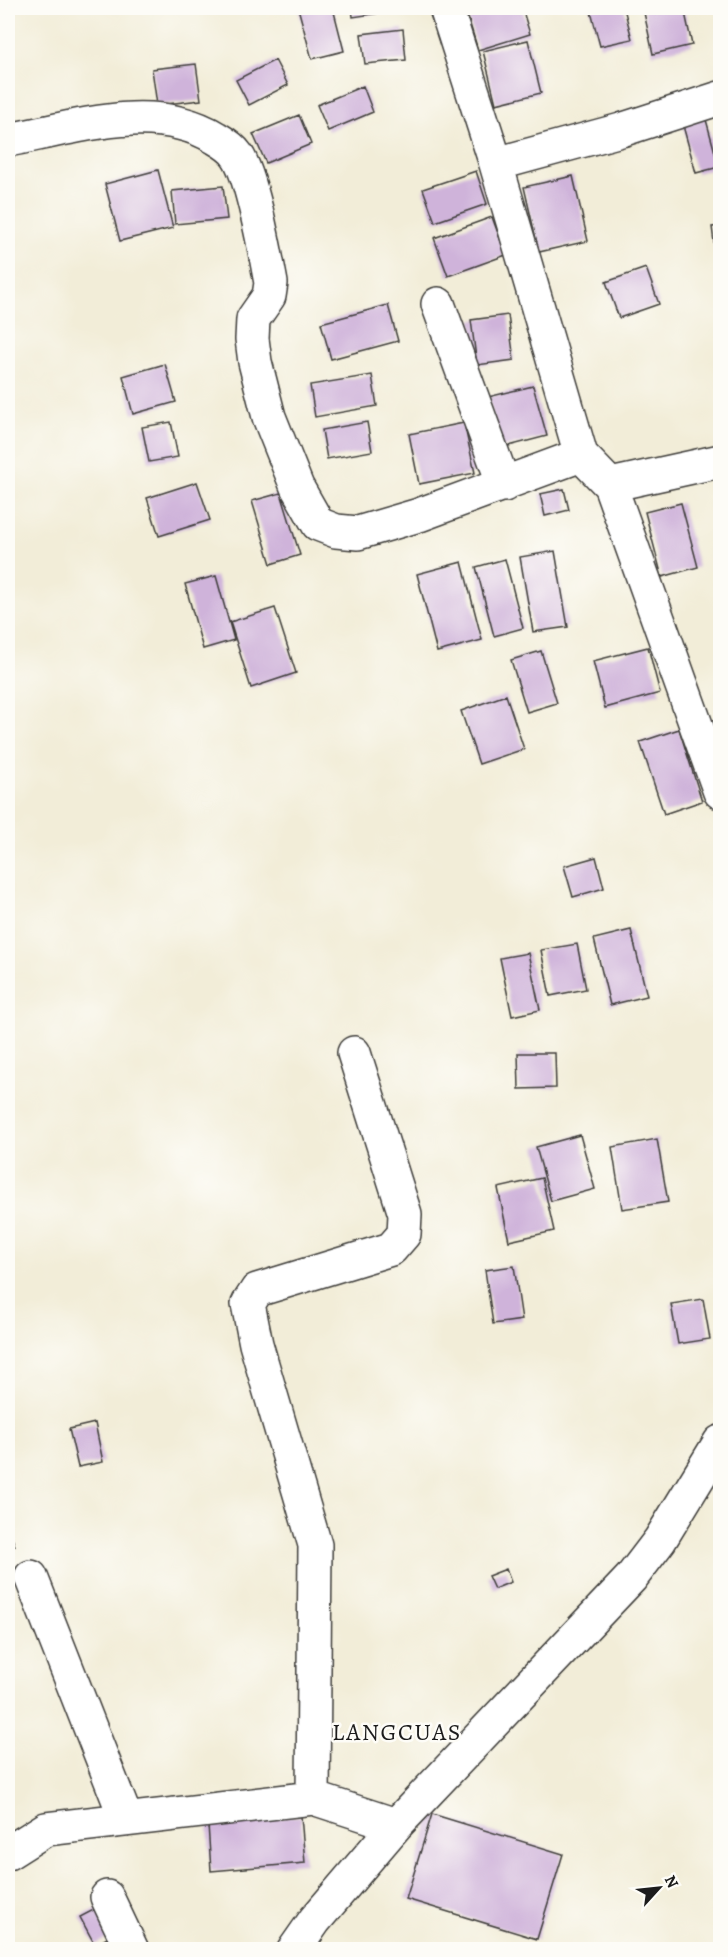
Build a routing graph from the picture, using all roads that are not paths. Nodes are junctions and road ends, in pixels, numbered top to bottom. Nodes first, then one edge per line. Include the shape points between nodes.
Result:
1 (446, 8) edge
2 (720, 98) edge
3 (8, 140) edge
4 (496, 164) junction
5 (438, 304) dead end
6 (581, 455) junction
7 (720, 461) edge
8 (504, 484) junction
9 (610, 484) junction
10 (720, 792) edge
11 (354, 1053) dead end
12 (720, 1442) edge
13 (31, 1576) dead end
14 (313, 1798) junction
15 (126, 1819) junction
16 (396, 1825) junction
17 (8, 1853) edge
18 (107, 1897) dead end
19 (132, 1950) edge
20 (294, 1950) edge

1 - 4 street
2 - 4 street
3 - 8 street via 127,118 186,122 237,155 251,193 271,283 269,296 253,319 252,339 260,387 297,487 318,524 358,533
4 - 6 street
5 - 8 street
6 - 8 street
6 - 9 street
7 - 9 street
9 - 10 street
11 - 14 street via 405,1214 404,1234 391,1249 257,1290 248,1304 256,1344 315,1545
12 - 16 street via 660,1540 631,1578
13 - 15 street
14 - 15 street
14 - 16 street
15 - 17 street via 46,1829
16 - 20 street
18 - 19 street

